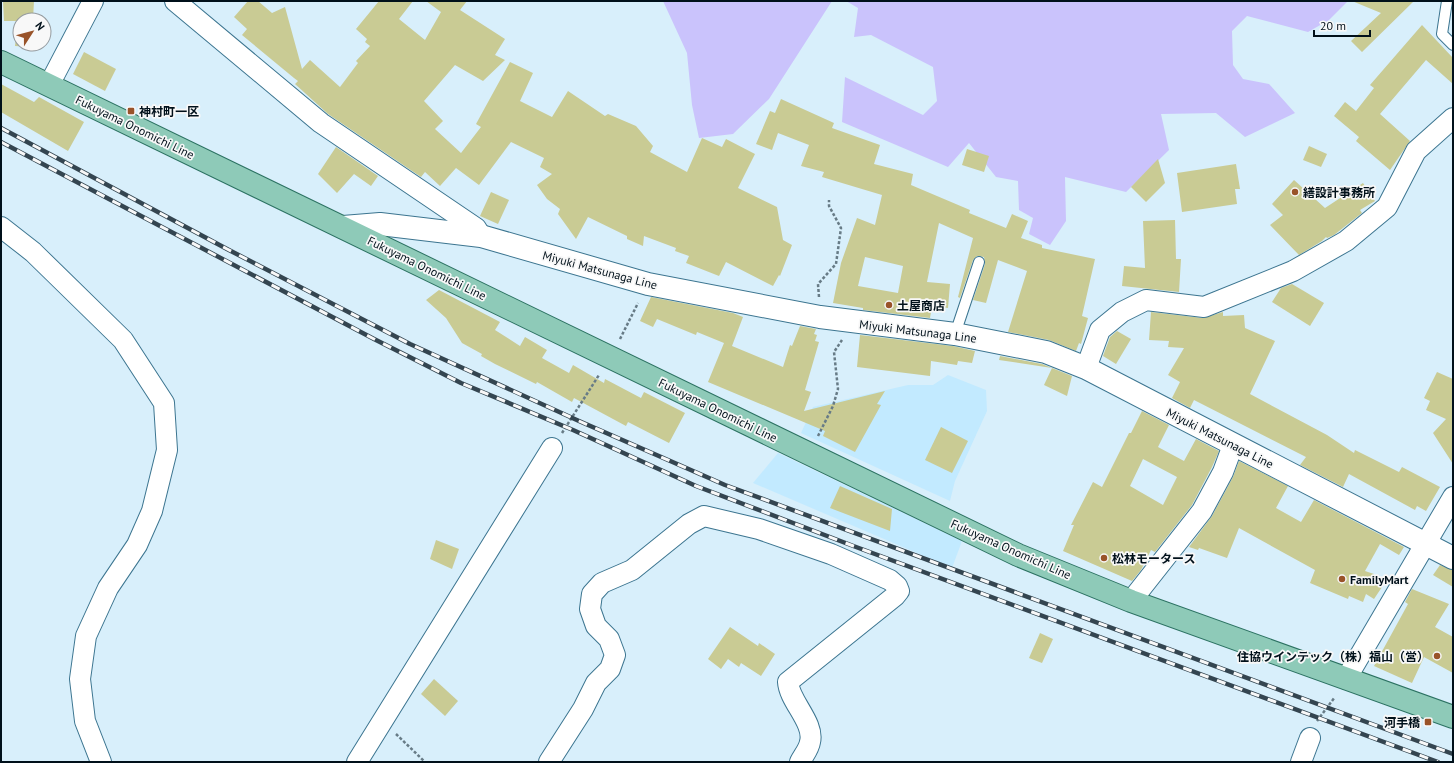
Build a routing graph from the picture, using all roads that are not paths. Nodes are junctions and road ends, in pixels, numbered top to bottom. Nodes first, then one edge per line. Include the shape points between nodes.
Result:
1 (93, 1) edge
2 (175, 1) edge
3 (1447, 1) edge
4 (1453, 45) edge
5 (1, 62) edge
6 (49, 85) junction
7 (1453, 118) edge
8 (1, 227) edge
9 (343, 227) junction
10 (481, 236) junction
11 (978, 262) dead end
12 (954, 334) junction
13 (1086, 368) junction
14 (1232, 445) junction
15 (552, 448) road end
16 (1453, 497) edge
17 (1426, 543) junction
18 (1453, 558) edge
19 (1131, 601) junction
20 (1346, 679) junction
21 (1453, 717) edge
22 (1310, 738) dead end
23 (101, 762) edge
24 (357, 762) edge
25 (549, 762) edge
26 (800, 762) edge
27 (1301, 762) edge

1 - 6 street
2 - 10 street via 321,123 476,228
3 - 4 lane via 1442,34
5 - 6 main road, Fukuyama Onomichi Line
6 - 9 main road, Fukuyama Onomichi Line
7 - 13 street via 1416,151 1387,207 1346,241 1293,271 1204,307 1146,300 1122,312 1100,330
8 - 23 street via 33,252 123,340 164,403 168,450 152,511 137,545 108,588 86,636 80,679 85,721
9 - 10 main road, Miyuki Matsunaga Line via 380,224
9 - 19 main road, Fukuyama Onomichi Line via 1018,555
10 - 12 main road, Miyuki Matsunaga Line via 648,284 853,323
11 - 12 lane
12 - 13 main road, Miyuki Matsunaga Line via 1046,352
13 - 14 main road, Miyuki Matsunaga Line
14 - 17 main road, Miyuki Matsunaga Line
14 - 19 street via 1223,472 1202,511
15 - 24 street
16 - 17 street
17 - 18 main road, Miyuki Matsunaga Line
17 - 20 street
19 - 20 main road, Fukuyama Onomichi Line
20 - 21 main road, Fukuyama Onomichi Line
22 - 27 street
25 - 26 street via 583,709 596,683 610,669 616,654 609,639 596,626 590,609 592,594 602,583 632,570 689,524 704,516 759,530 831,554 890,580 899,591 788,682 789,690 807,722 810,734 810,742

